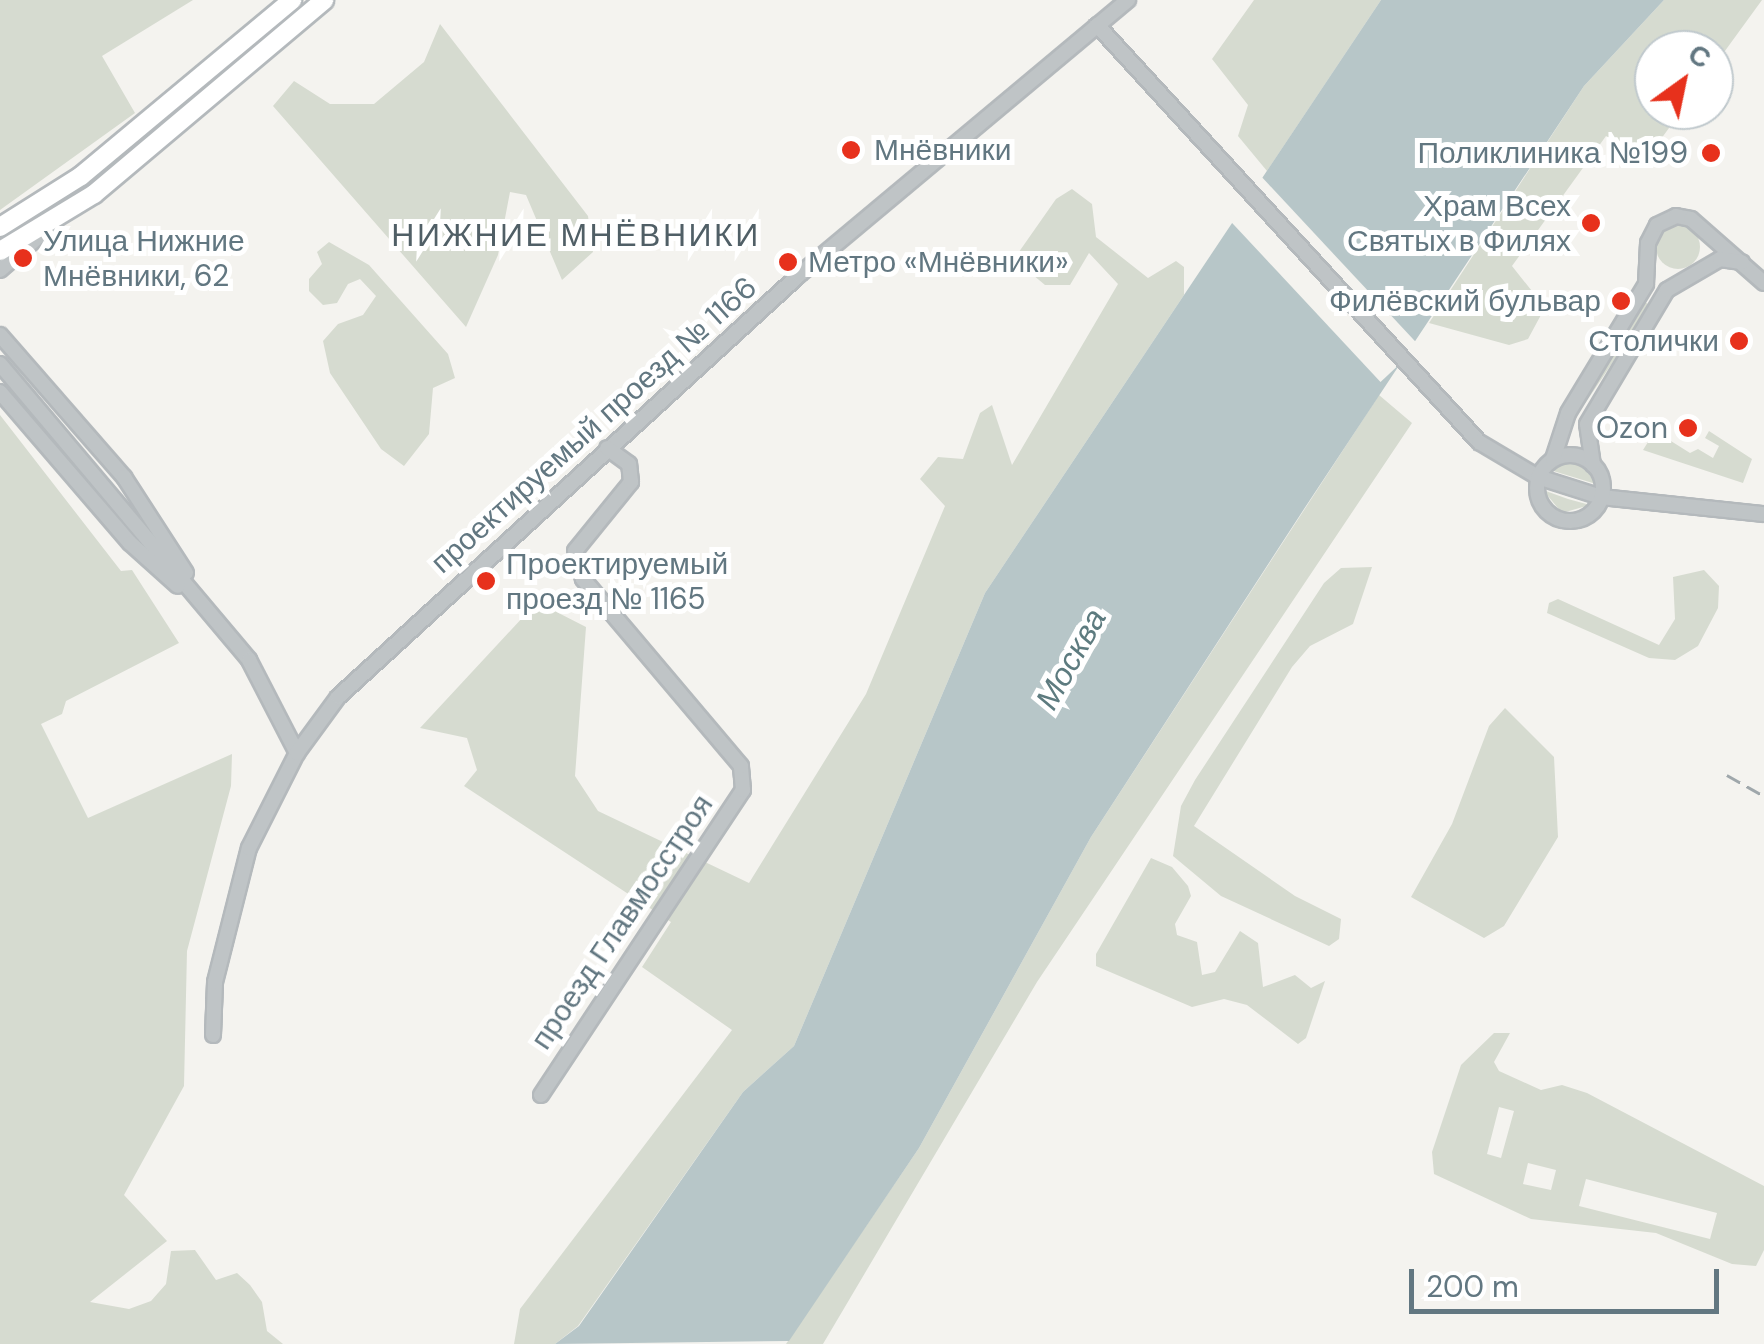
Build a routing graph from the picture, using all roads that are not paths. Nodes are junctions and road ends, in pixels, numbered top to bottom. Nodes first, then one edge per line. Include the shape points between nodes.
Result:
1 (292, 0) edge
2 (324, 0) edge
3 (1128, 0) edge
4 (1098, 25) junction
5 (56, 221) junction
6 (1698, 223) junction
7 (0, 227) edge
8 (0, 251) edge
9 (1650, 257) junction
10 (1743, 263) junction
11 (0, 270) edge
12 (1692, 273) junction
13 (1764, 283) edge
14 (0, 335) edge
15 (0, 364) edge
16 (0, 392) edge
17 (608, 448) junction
18 (1553, 460) junction
19 (1593, 465) junction
20 (1538, 477) junction
21 (1601, 496) junction
22 (1764, 514) edge
23 (212, 616) junction
24 (297, 753) junction
25 (213, 1035) dead end
26 (540, 1094) dead end

1 - 7 main road via 82,176
2 - 5 main road
3 - 4 street, проектируемый проезд № 1166
4 - 17 street, проектируемый проезд № 1166 via 799,274
4 - 20 street via 1438,402 1479,442
5 - 8 main road
5 - 11 street
6 - 9 street via 1683,216 1662,220 1649,236
6 - 10 street
6 - 12 street via 1708,251
9 - 12 street via 1669,275
9 - 18 street via 1646,284 1568,413
10 - 12 street via 1720,259
10 - 13 street
12 - 19 street via 1667,290 1588,424
14 - 23 street via 124,477
15 - 23 street
16 - 23 street via 130,544
17 - 24 street, проектируемый проезд № 1166 via 338,697
17 - 26 street, проезд Главмосстроя via 629,464 631,482 575,551 583,579 741,766 743,790
18 - 19 street via 1575,455
18 - 20 street
19 - 21 street
20 - 21 street
20 - 21 street via 1539,500 1560,519 1590,514
21 - 22 street
23 - 24 street via 250,660
24 - 25 street via 249,848 215,982

